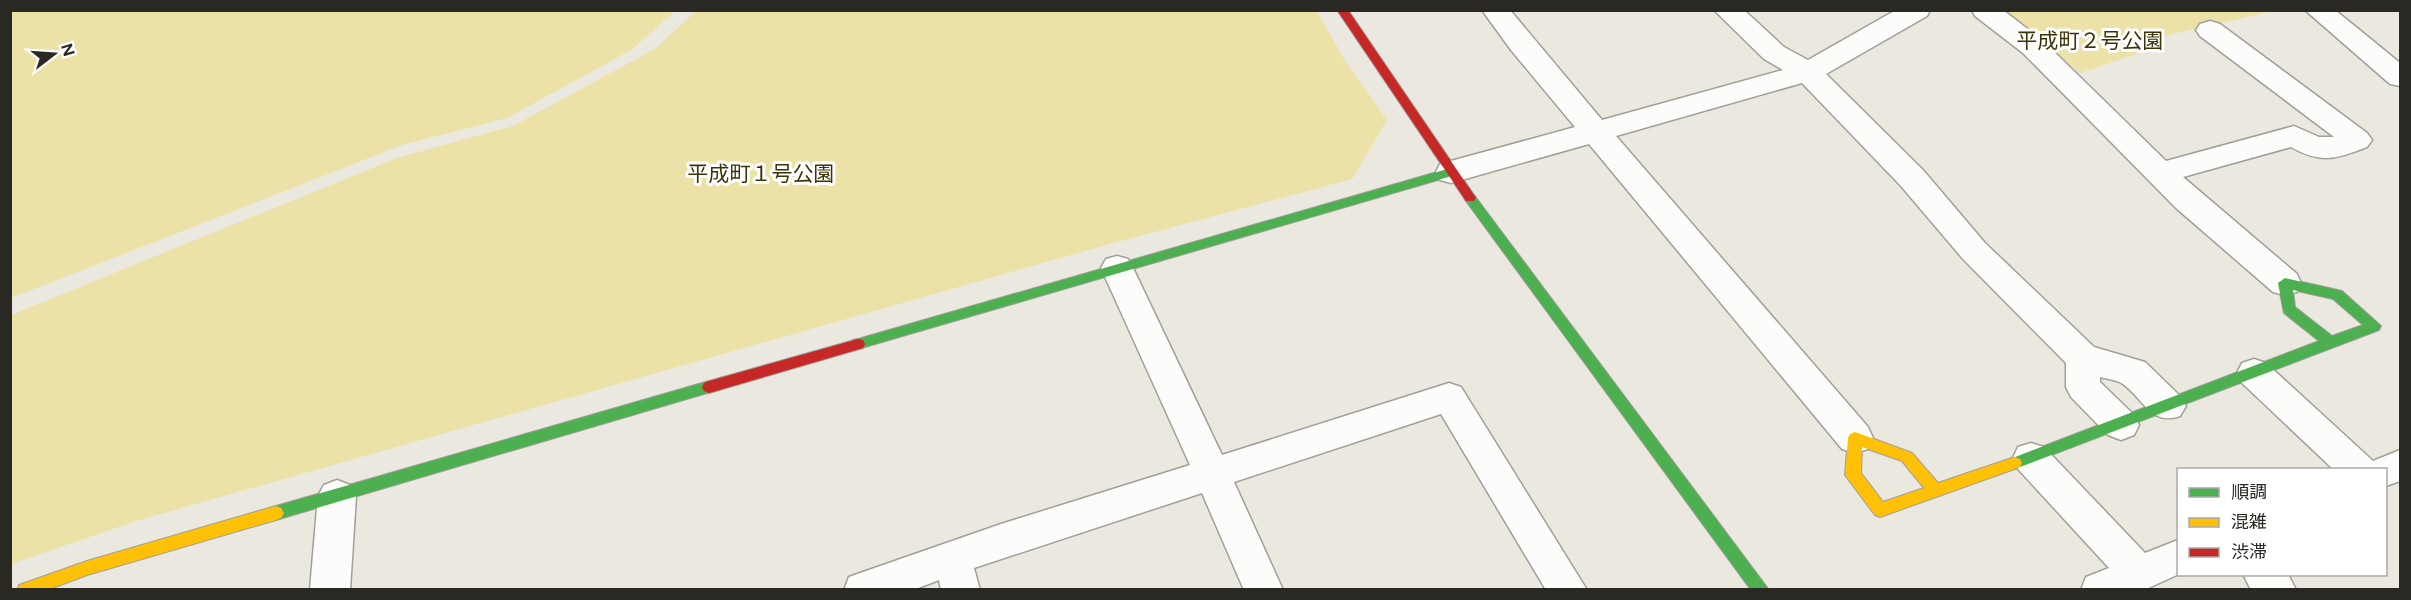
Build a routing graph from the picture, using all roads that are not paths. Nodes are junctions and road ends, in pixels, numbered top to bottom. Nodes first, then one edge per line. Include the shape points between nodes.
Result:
1 (1342, 10) edge
2 (1495, 10) edge
3 (1728, 10) edge
4 (1917, 10) edge
5 (1985, 10) edge
6 (2318, 10) edge
7 (2210, 30) dead end
8 (1808, 72) junction
9 (2400, 77) edge
10 (2298, 96) junction
11 (1597, 132) junction
12 (2294, 136) junction
13 (1451, 172) junction
14 (2160, 173) junction
15 (1117, 268) junction
16 (2285, 283) junction
17 (2330, 342) junction
18 (2083, 358) junction
19 (2254, 373) junction
20 (2168, 406) junction
21 (2121, 424) junction
22 (1855, 438) junction
23 (2031, 458) junction
24 (2357, 468) edge
25 (1212, 474) junction
26 (1935, 492) junction
27 (337, 496) junction
28 (2177, 557) edge
29 (2138, 573) junction
30 (956, 574) edge
31 (2264, 576) edge
32 (25, 590) edge
33 (330, 590) edge
34 (863, 590) edge
35 (1264, 590) edge
36 (1568, 590) edge
37 (1761, 590) edge
38 (2100, 590) edge
39 (2277, 590) edge

1 - 13 street
2 - 11 street
3 - 8 street via 1774,53
4 - 8 street
5 - 14 street via 2064,75
6 - 9 street
7 - 10 street
8 - 11 street
8 - 18 street via 1912,178 1974,251
10 - 12 street via 2295,113 2283,116
10 - 12 street via 2357,140 2332,149 2316,148
11 - 13 street
11 - 22 street
12 - 14 street
13 - 15 street
13 - 37 street
14 - 16 street
15 - 25 street
15 - 27 street
16 - 17 street via 2289,309
16 - 17 street via 2337,296 2374,326
17 - 19 street
18 - 20 street via 2133,372
18 - 21 street via 2083,387
19 - 20 street
19 - 24 street
20 - 21 street
21 - 23 street
22 - 26 street via 1906,457
22 - 26 street via 1852,475 1880,510
23 - 26 street
23 - 29 street
25 - 30 street via 1001,541
25 - 35 street
25 - 36 street via 1449,397
27 - 32 street via 87,568
27 - 33 street
28 - 29 street
29 - 38 street
30 - 34 street
31 - 39 street

